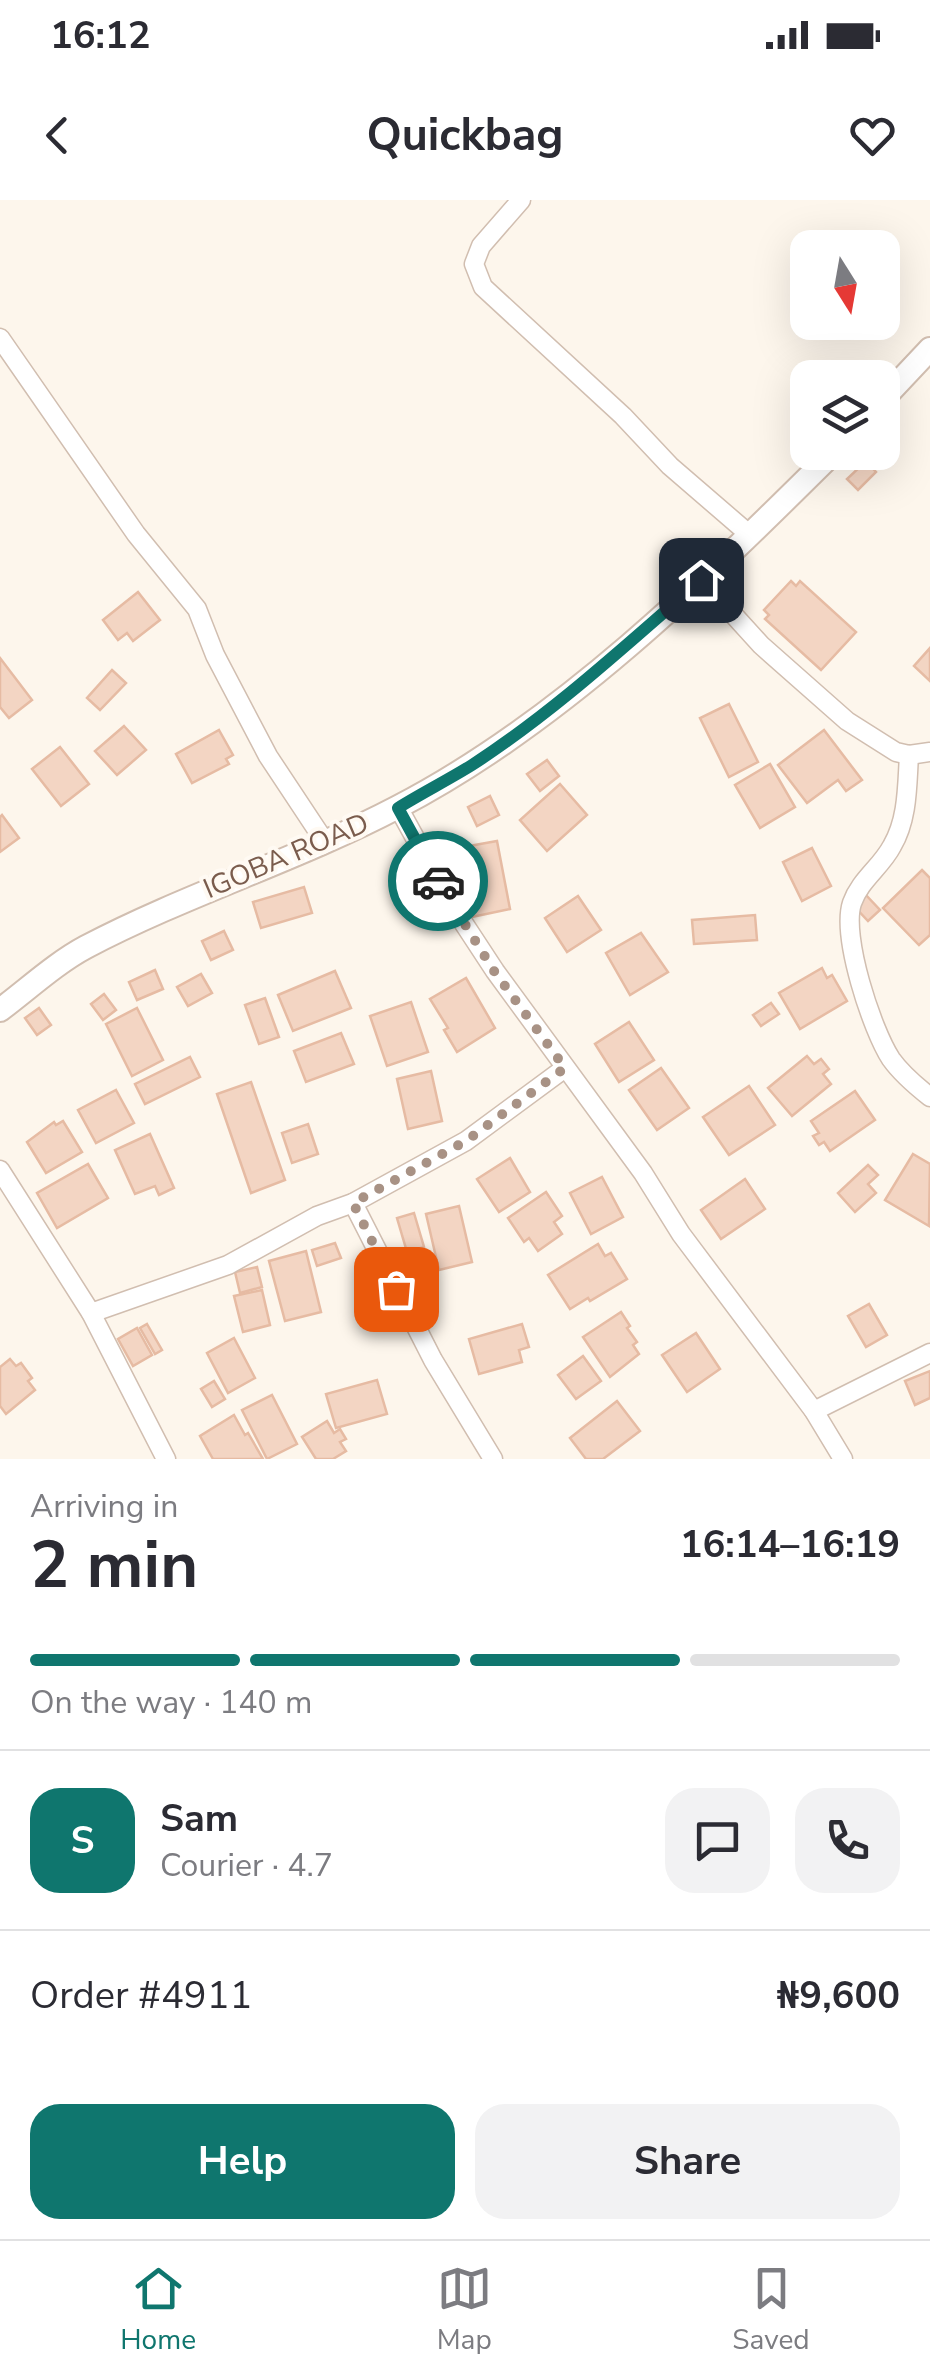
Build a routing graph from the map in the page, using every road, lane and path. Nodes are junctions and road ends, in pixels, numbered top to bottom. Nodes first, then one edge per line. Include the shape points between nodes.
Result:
1 (521, 200) edge
2 (0, 338) edge
3 (930, 349) edge
4 (900, 381) edge
5 (816, 470) edge
6 (750, 535) junction
7 (701, 580) junction
8 (930, 752) edge
9 (909, 756) junction
10 (398, 808) junction
11 (324, 842) junction
12 (0, 1010) edge
13 (565, 1068) junction
14 (930, 1096) edge
15 (0, 1170) edge
16 (353, 1203) junction
17 (91, 1313) junction
18 (930, 1353) edge
19 (814, 1411) junction
20 (166, 1459) edge
21 (493, 1459) edge
22 (843, 1459) edge

1 - 6 street via 480,246 474,264 484,287
2 - 11 street via 125,520 197,609 268,756
3 - 4 street
5 - 6 street, IGOBA ROAD
6 - 7 street, IGOBA ROAD
7 - 9 street via 792,675 846,720
7 - 10 street, IGOBA ROAD via 528,724
8 - 9 street
9 - 14 street via 901,824 856,892 848,917 879,1037 893,1062
10 - 11 street, IGOBA ROAD
10 - 13 street via 453,907
11 - 12 street, IGOBA ROAD via 82,949
13 - 16 street via 466,1141
13 - 19 street
15 - 17 street
16 - 17 street via 228,1265
16 - 21 street via 417,1332
17 - 20 street
18 - 19 street
19 - 22 street

